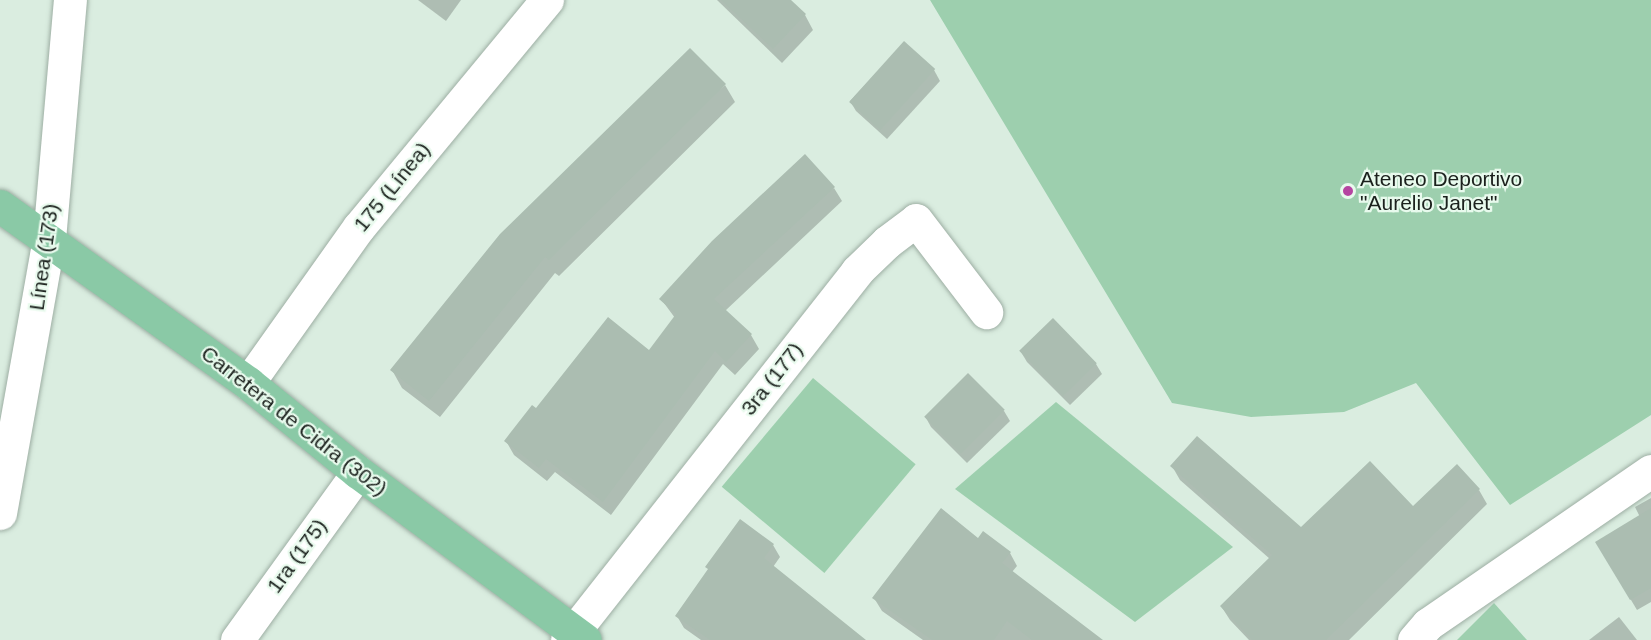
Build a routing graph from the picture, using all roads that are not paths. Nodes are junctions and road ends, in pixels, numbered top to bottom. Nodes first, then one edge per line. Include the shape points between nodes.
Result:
1 (70, 0) edge
2 (547, 0) edge
3 (0, 206) edge
4 (49, 239) junction
5 (986, 312) dead end
6 (248, 383) junction
7 (1651, 471) edge
8 (358, 472) junction
9 (0, 513) edge
10 (575, 637) edge
11 (237, 640) edge
12 (1414, 640) edge

1 - 4 street, Línea (173)
2 - 6 street, 175 (Línea) via 359,227
3 - 4 main road, Carretera de Cidra (302)
4 - 6 main road, Carretera de Cidra (302)
4 - 9 street, Línea (173)
5 - 10 street, 3ra (177) via 916,220 894,236 857,271
6 - 8 main road, Carretera de Cidra (302)
7 - 12 street via 1428,624
8 - 10 main road, Carretera de Cidra (302)
8 - 11 street, 1ra (175)

